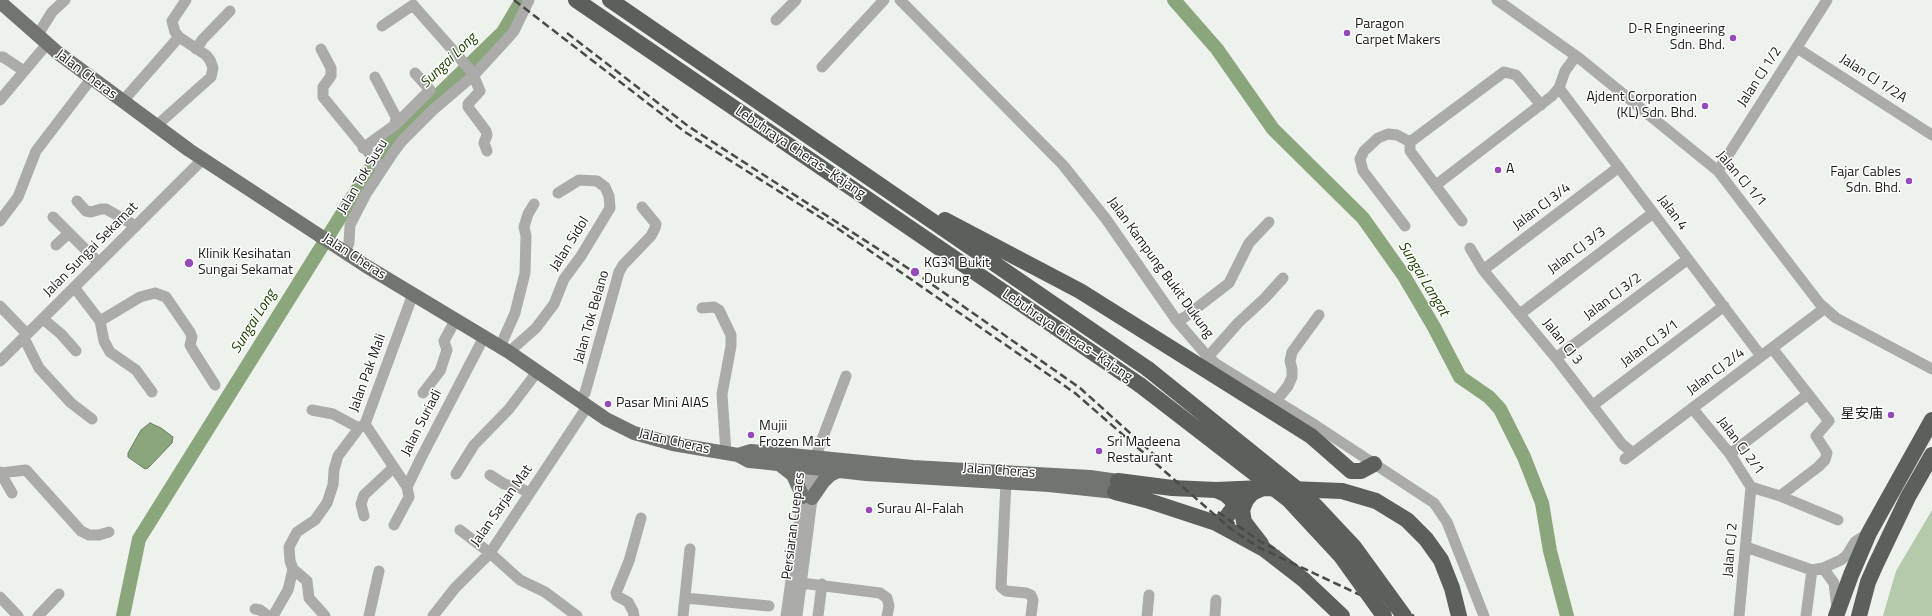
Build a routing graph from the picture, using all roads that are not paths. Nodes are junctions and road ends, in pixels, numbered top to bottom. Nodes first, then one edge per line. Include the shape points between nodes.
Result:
1 (64, 0) edge
2 (186, 0) edge
3 (529, 0) edge
4 (576, 0) edge
5 (610, 0) edge
6 (796, 0) edge
7 (884, 0) edge
8 (900, 0) edge
9 (1497, 0) edge
10 (1827, 0) edge
11 (0, 2) edge
12 (411, 3) edge
13 (230, 11) dead end
14 (776, 20) dead end
15 (382, 26) dead end
16 (179, 37) junction
17 (42, 40) junction
18 (1797, 48) junction
19 (196, 49) junction
20 (321, 50) dead end
21 (1576, 56) junction
22 (0, 57) edge
23 (822, 67) dead end
24 (24, 71) junction
25 (415, 73) dead end
26 (473, 73) junction
27 (375, 77) dead end
28 (92, 79) junction
29 (1559, 88) junction
30 (0, 100) edge
31 (122, 102) junction
32 (1541, 105) junction
33 (395, 125) junction
34 (155, 127) junction
35 (1932, 135) edge
36 (1410, 142) junction
37 (364, 149) junction
38 (486, 151) dead end
39 (203, 159) junction
40 (1619, 167) junction
41 (380, 168) junction
42 (1718, 171) junction
43 (879, 184) junction
44 (1436, 185) junction
45 (558, 193) dead end
46 (77, 201) dead end
47 (534, 204) dead end
48 (642, 207) dead end
49 (1653, 213) junction
50 (53, 217) dead end
51 (0, 221) edge
52 (1462, 221) dead end
53 (1269, 222) dead end
54 (136, 226) junction
55 (1405, 226) dead end
56 (69, 233) junction
57 (56, 245) dead end
58 (340, 248) junction
59 (1470, 248) dead end
60 (1688, 259) junction
61 (98, 262) junction
62 (1483, 270) junction
63 (1283, 278) dead end
64 (74, 287) junction
65 (413, 294) junction
66 (0, 306) edge
67 (1724, 306) junction
68 (702, 308) dead end
69 (1825, 308) junction
70 (1520, 314) junction
71 (1319, 315) dead end
72 (42, 319) junction
73 (456, 319) junction
74 (100, 321) junction
75 (1177, 321) junction
76 (25, 336) junction
77 (484, 337) junction
78 (1772, 348) junction
79 (505, 349) junction
80 (76, 351) dead end
81 (1761, 356) junction
82 (1208, 357) junction
83 (1556, 358) junction
84 (0, 361) edge
85 (1932, 369) edge
86 (537, 372) junction
87 (846, 376) dead end
88 (215, 385) dead end
89 (152, 392) dead end
90 (423, 392) dead end
91 (1808, 394) junction
92 (1276, 401) junction
93 (582, 404) junction
94 (1593, 405) junction
95 (1692, 408) junction
96 (312, 410) dead end
97 (92, 419) dead end
98 (1932, 420) edge
99 (362, 426) junction
100 (732, 454) junction
101 (1730, 454) junction
102 (1932, 455) edge
103 (1629, 456) joint
104 (778, 464) junction
105 (813, 464) junction
106 (1374, 464) junction
107 (393, 468) junction
108 (838, 471) junction
109 (0, 472) edge
110 (456, 474) dead end
111 (490, 475) dead end
112 (1006, 482) junction
113 (407, 487) junction
114 (1117, 487) junction
115 (1751, 487) junction
116 (1263, 488) junction
117 (1216, 490) junction
118 (12, 493) dead end
119 (529, 493) junction
120 (1780, 496) junction
121 (807, 497) junction
122 (364, 516) dead end
123 (641, 518) dead end
124 (1838, 520) dead end
125 (1216, 523) junction
126 (394, 525) dead end
127 (460, 530) dead end
128 (108, 532) dead end
129 (1869, 533) junction
130 (1746, 548) junction
131 (690, 549) dead end
132 (1264, 549) junction
133 (490, 553) junction
134 (293, 569) junction
135 (1818, 569) junction
136 (379, 571) dead end
137 (801, 583) junction
138 (822, 584) junction
139 (59, 594) dead end
140 (1148, 595) dead end
141 (0, 597) edge
142 (685, 598) junction
143 (1216, 600) dead end
144 (769, 606) dead end
145 (256, 609) dead end
146 (1837, 613) edge
147 (18, 616) edge
148 (38, 616) edge
149 (268, 616) edge
150 (273, 616) edge
151 (325, 616) edge
152 (368, 616) edge
153 (433, 616) edge
154 (577, 616) edge
155 (634, 616) edge
156 (683, 616) edge
157 (786, 616) edge
158 (797, 616) edge
159 (818, 616) edge
160 (887, 616) edge
161 (1031, 616) edge
162 (1147, 616) edge
163 (1215, 616) edge
164 (1342, 616) edge
165 (1384, 616) edge
166 (1404, 616) edge
167 (1459, 616) edge
168 (1484, 616) edge
169 (1740, 616) edge
170 (1806, 616) edge
171 (1859, 616) edge

1 - 17 street via 52,12
2 - 16 street via 172,21 174,32
3 - 26 street, Jalan Tok Susu via 514,31
4 - 165 highway, Lebuhraya Cheras–Kajang, bridge via 1140,385 1289,500 1341,556
5 - 43 highway, Lebuhraya Cheras–Kajang
6 - 14 street
7 - 23 street
8 - 75 street, Jalan Kampung Bukit Dukung via 1063,165 1106,219
9 - 21 street, Jalan CJ 1/1
10 - 18 street, Jalan CJ 1/2
11 - 17 main road, Jalan Cheras
12 - 15 street
12 - 26 street
13 - 19 street
16 - 19 street
16 - 31 street
17 - 24 street
17 - 28 main road, Jalan Cheras
18 - 35 street, Jalan CJ 1/2A
18 - 42 street, Jalan CJ 1/2
19 - 34 street via 210,60 213,68 211,77
20 - 37 street via 331,68 331,76 323,87 323,97
21 - 29 street
21 - 42 street, Jalan CJ 1/1
22 - 24 street
24 - 30 street
25 - 33 street via 430,90
26 - 38 street via 480,91 468,107 486,131
26 - 41 street, Jalan Tok Susu via 402,141
27 - 33 street via 396,116
28 - 31 main road, Jalan Cheras
28 - 51 street via 36,151 18,197
29 - 32 street
29 - 40 street, Jalan 4
31 - 34 main road, Jalan Cheras
32 - 36 street via 1516,75 1504,72
32 - 44 street
33 - 37 street
34 - 39 main road, Jalan Cheras
36 - 44 street via 1410,151
36 - 55 street via 1397,135 1388,134 1378,138 1364,151 1360,159 1363,171
37 - 41 street
39 - 54 street, Jalan Sungai Sekamat
39 - 58 main road, Jalan Cheras
40 - 49 street, Jalan 4
40 - 62 street, Jalan CJ 3/4
41 - 58 street, Jalan Tok Susu via 350,225 349,243
42 - 69 street, Jalan CJ 1/1
43 - 106 highway via 1080,291 1311,436 1351,471 1361,472
43 - 166 highway, Lebuhraya Cheras–Kajang, bridge via 1148,370 1308,498 1354,547
44 - 52 street
45 - 79 street, Jalan Sidol via 579,180 597,181 605,187 610,208 564,279 554,304 536,328
46 - 54 street via 86,211 101,208
47 - 79 street via 524,227 525,273
48 - 93 street, Jalan Tok Belano via 656,224 655,228 619,272
49 - 60 street, Jalan 4
49 - 70 street, Jalan CJ 3/3
50 - 56 street
53 - 75 street via 1249,243 1229,282
54 - 61 street, Jalan Sungai Sekamat
56 - 57 street
56 - 61 street
58 - 65 main road, Jalan Cheras
59 - 62 street, Jalan CJ 3
60 - 67 street, Jalan 4
60 - 83 street, Jalan CJ 3/2
61 - 64 street, Jalan Sungai Sekamat
62 - 70 street, Jalan CJ 3
63 - 82 street
64 - 72 street, Jalan Sungai Sekamat
64 - 74 street
65 - 73 main road, Jalan Cheras
65 - 99 street, Jalan Pak Mali
66 - 76 street
67 - 81 street, Jalan 4
67 - 94 street, Jalan CJ 3/1
68 - 100 street via 714,307 719,310 732,334 722,394
69 - 78 street, Jalan CJ 2/4
69 - 85 street, Jalan CJ 1/1 via 1836,318
70 - 83 street, Jalan CJ 3
71 - 92 street via 1292,352 1292,377
72 - 76 street, Jalan Sungai Sekamat
72 - 80 street via 61,334
73 - 77 main road, Jalan Cheras
73 - 90 street via 444,341 447,350 440,371
74 - 88 street via 140,297 155,293 166,297 190,332 190,345
74 - 89 street via 104,341 110,352 136,370
75 - 82 street, Jalan Kampung Bukit Dukung
76 - 84 street, Jalan Sungai Sekamat
76 - 97 street via 38,368 71,403
77 - 79 main road, Jalan Cheras
77 - 113 street, Jalan Suriadi
78 - 81 street, Jalan CJ 2/4
78 - 91 street
79 - 86 main road, Jalan Cheras
81 - 95 street, Jalan CJ 2/4
82 - 92 street, Jalan Kampung Bukit Dukung
83 - 94 street, Jalan CJ 3
86 - 93 main road, Jalan Cheras
86 - 110 street via 508,409 474,445
87 - 105 street, Persiaran Cuepacs
91 - 101 street
91 - 120 street via 1829,421 1816,436 1827,453 1825,460 1818,467
92 - 106 street, Jalan Kampung Bukit Dukung
93 - 100 main road, Jalan Cheras via 642,436
93 - 119 street, Jalan Sarjan Mat
94 - 103 street, Jalan CJ 3
95 - 101 street, Jalan CJ 2/1
95 - 103 street, Jalan CJ 2/4
96 - 99 street via 333,414
98 - 129 highway
99 - 107 street
99 - 134 street, Jalan Pak Mali via 338,456 334,470 334,485 327,503 315,520 296,532 292,538 289,555
100 - 104 main road, Jalan Cheras via 749,461
100 - 105 main road, Jalan Cheras via 751,451
101 - 115 street, Jalan CJ 2/1
102 - 171 highway via 1908,497 1876,564 1868,582
104 - 105 main road, Jalan Cheras
104 - 121 main road via 792,475
105 - 108 main road, Jalan Cheras
105 - 114 main road, Jalan Cheras via 1090,477
105 - 121 street, Persiaran Cuepacs
106 - 168 street, Jalan Kampung Bukit Dukung via 1434,504 1447,522
107 - 113 street
107 - 122 street via 364,496 361,504
108 - 112 main road, Jalan Cheras
108 - 121 main road via 826,478
109 - 118 street
109 - 128 street via 26,470 81,531 89,535
111 - 119 street via 504,484
112 - 114 main road, Jalan Cheras
112 - 161 street via 1001,587 1006,592 1031,595
113 - 126 street, Jalan Suriadi via 409,497
114 - 117 highway
114 - 125 highway via 1146,500
115 - 120 street, Jalan CJ 2/1
115 - 130 street, Jalan CJ 2
116 - 117 highway
116 - 132 highway via 1252,493 1242,510 1244,522
116 - 167 highway via 1342,491 1376,501 1407,520 1426,539 1441,560
117 - 125 highway via 1226,494 1234,507 1225,519
119 - 133 street, Jalan Sarjan Mat
120 - 124 street, Jalan CJ 2/1
121 - 137 street, Persiaran Cuepacs
121 - 157 street, Persiaran Cuepacs
123 - 155 street via 629,561 616,593 628,602
125 - 132 highway
127 - 133 street
129 - 135 street via 1854,542 1841,560
129 - 146 highway
130 - 135 street
130 - 169 street, Jalan CJ 2
131 - 142 street
132 - 164 highway via 1304,580
133 - 153 street, Jalan Sarjan Mat via 455,588
133 - 154 street via 520,580 544,592
134 - 150 street via 288,590
134 - 151 street via 307,581 309,598
135 - 146 street via 1834,583
135 - 170 street
136 - 152 street
137 - 138 street
137 - 158 street, Persiaran Cuepacs
138 - 159 street
138 - 160 street via 880,593 887,598
139 - 148 street
140 - 162 street
141 - 147 street
142 - 144 street
142 - 156 street
143 - 163 street
145 - 149 street

